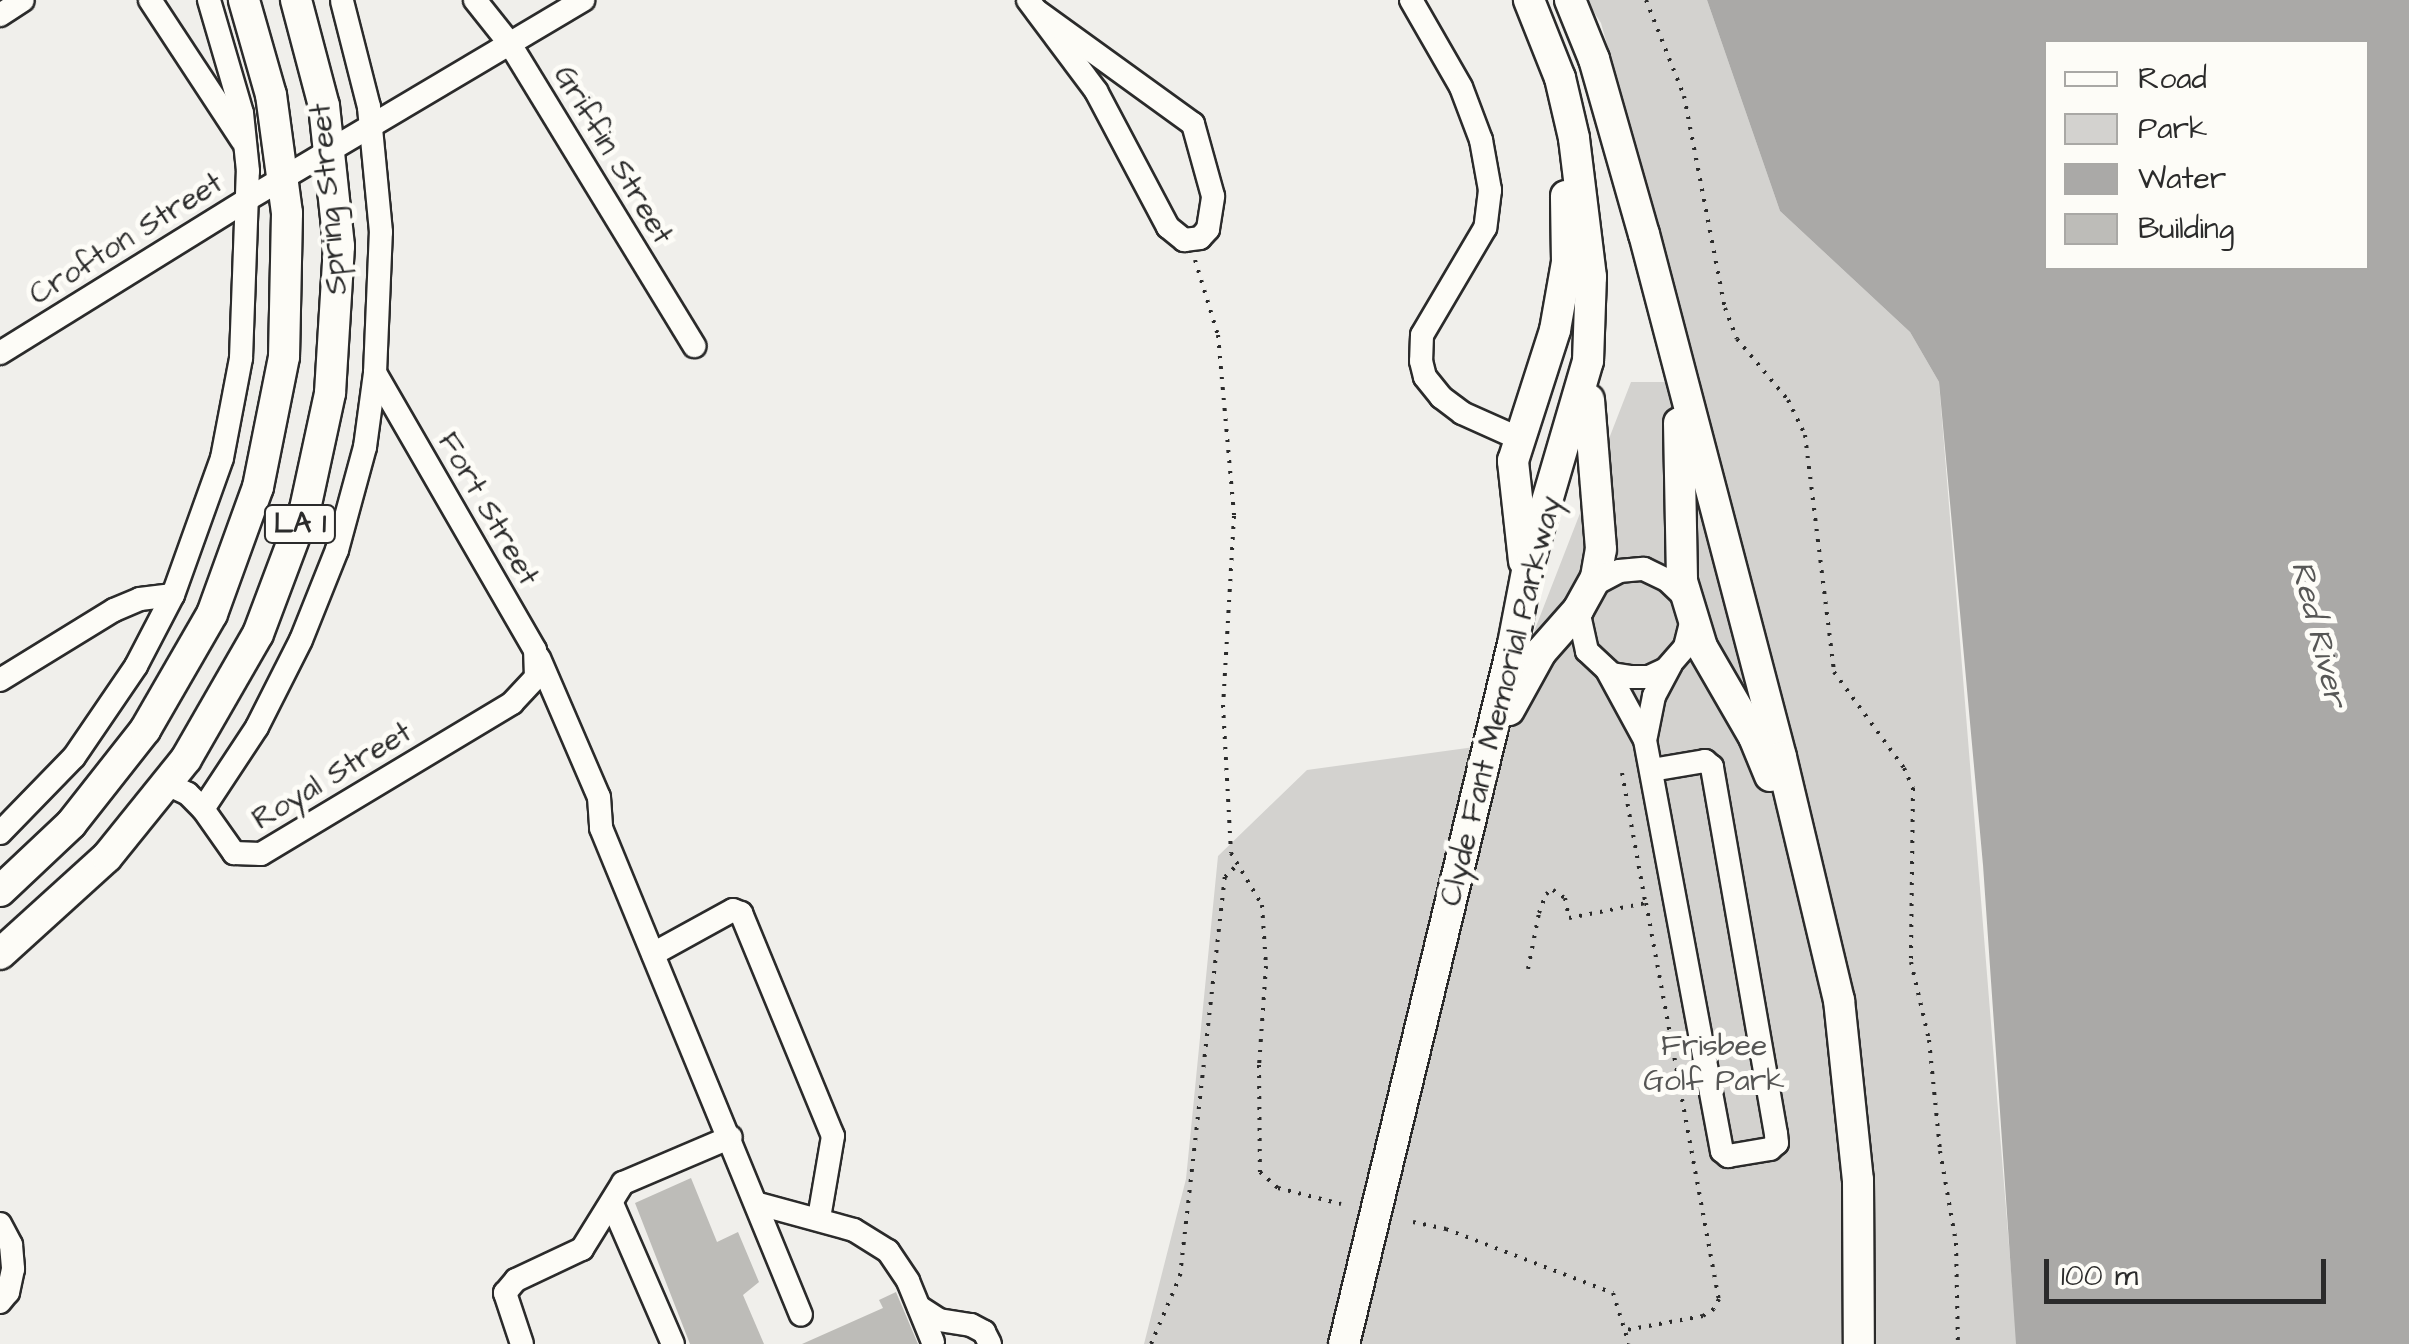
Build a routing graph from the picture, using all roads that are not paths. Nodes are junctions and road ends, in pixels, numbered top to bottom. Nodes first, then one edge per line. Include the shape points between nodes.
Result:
1 (23, 0) edge
2 (150, 0) edge
3 (208, 0) edge
4 (244, 0) edge
5 (296, 0) edge
6 (475, 0) edge
7 (584, 0) edge
8 (1411, 0) edge
9 (1529, 0) edge
10 (1570, 0) edge
11 (342, 1) edge
12 (1033, 5) edge
13 (0, 15) edge
14 (510, 44) junction
15 (1553, 59) junction
16 (371, 126) junction
17 (247, 147) junction
18 (330, 151) junction
19 (285, 178) junction
20 (248, 199) junction
21 (1652, 264) junction
22 (694, 346) dead end
23 (0, 353) edge
24 (1588, 361) junction
25 (376, 373) junction
26 (1518, 438) junction
27 (1523, 590) junction
28 (173, 594) junction
29 (1586, 598) junction
30 (1689, 608) junction
31 (536, 650) junction
32 (1671, 663) junction
33 (1607, 670) junction
34 (0, 680) edge
35 (1645, 740) junction
36 (1489, 744) junction
37 (1652, 770) junction
38 (168, 784) junction
39 (203, 809) junction
40 (0, 833) edge
41 (0, 891) edge
42 (1817, 906) junction
43 (0, 954) edge
44 (654, 954) junction
45 (731, 1136) junction
46 (759, 1204) junction
47 (613, 1206) junction
48 (819, 1218) junction
49 (0, 1224) edge
50 (0, 1302) edge
51 (919, 1307) junction
52 (801, 1315) dead end
53 (933, 1342) edge
54 (522, 1344) edge
55 (673, 1344) edge
56 (990, 1344) edge
57 (1344, 1344) edge
58 (1859, 1344) edge

1 - 13 street
2 - 17 street
3 - 17 street
4 - 19 main road, Spring Street / LA 1 via 272,95
5 - 18 main road, Spring Street / LA 1
6 - 14 street, Griffin Street
7 - 14 street
8 - 26 street via 1460,86 1481,140 1490,190 1485,228 1422,336 1420,361 1441,397
9 - 15 main road, Clyde Fant Memorial Parkway
10 - 21 main road via 1600,77
11 - 16 street
12 - 12 street via 1193,124 1213,196 1200,238 1184,240 1168,227 1096,91
14 - 16 street
14 - 22 street, Griffin Street
15 - 24 main road, Clyde Fant Memorial Parkway via 1587,226
15 - 26 main road via 1565,142 1567,262 1556,330
16 - 18 street
16 - 25 street via 381,232
17 - 20 street
18 - 19 street, Crofton Street
18 - 38 main road, Spring Street / LA 1 via 339,296 317,463 258,634
19 - 20 street, Crofton Street
19 - 41 main road, Spring Street / LA 1 via 284,357 270,439 238,551 212,614 145,730 71,824
20 - 23 street, Crofton Street
20 - 28 street via 234,406 212,494
21 - 30 main road via 1682,444 1679,548
21 - 42 main road
24 - 27 main road, Clyde Fant Memorial Parkway
24 - 29 main road via 1601,549
25 - 31 street, Fort Street
25 - 39 street via 348,513 316,605 257,727
26 - 27 main road via 1513,460
27 - 36 main road, Clyde Fant Memorial Parkway
28 - 34 street via 114,610
28 - 40 street via 96,727
29 - 30 street via 1619,571 1644,569 1666,580
29 - 33 street via 1586,651
29 - 36 main road via 1541,652
30 - 32 street via 1685,646
30 - 42 main road via 1702,648 1754,737
31 - 39 street, Royal Street via 536,678 512,703 261,854 234,853
31 - 44 street, Fort Street
32 - 33 street via 1649,676
32 - 35 street via 1654,696
33 - 35 street
35 - 37 street
36 - 57 main road, Clyde Fant Memorial Parkway
37 - 37 street via 1720,1146 1728,1156 1773,1148 1776,1134 1712,767 1705,761
38 - 39 street, Royal Street
38 - 43 main road, Spring Street / LA 1 via 97,867
42 - 58 main road via 1844,1034 1858,1180
44 - 45 street, Fort Street
44 - 48 street via 733,910 741,913 832,1136
45 - 46 street, Fort Street
45 - 47 street via 623,1183
46 - 48 street
46 - 52 street, Fort Street
47 - 54 street via 582,1249 516,1280 505,1293
47 - 55 street
48 - 51 street via 888,1251
49 - 50 street via 13,1269
51 - 53 street
51 - 56 street via 939,1320 971,1325

